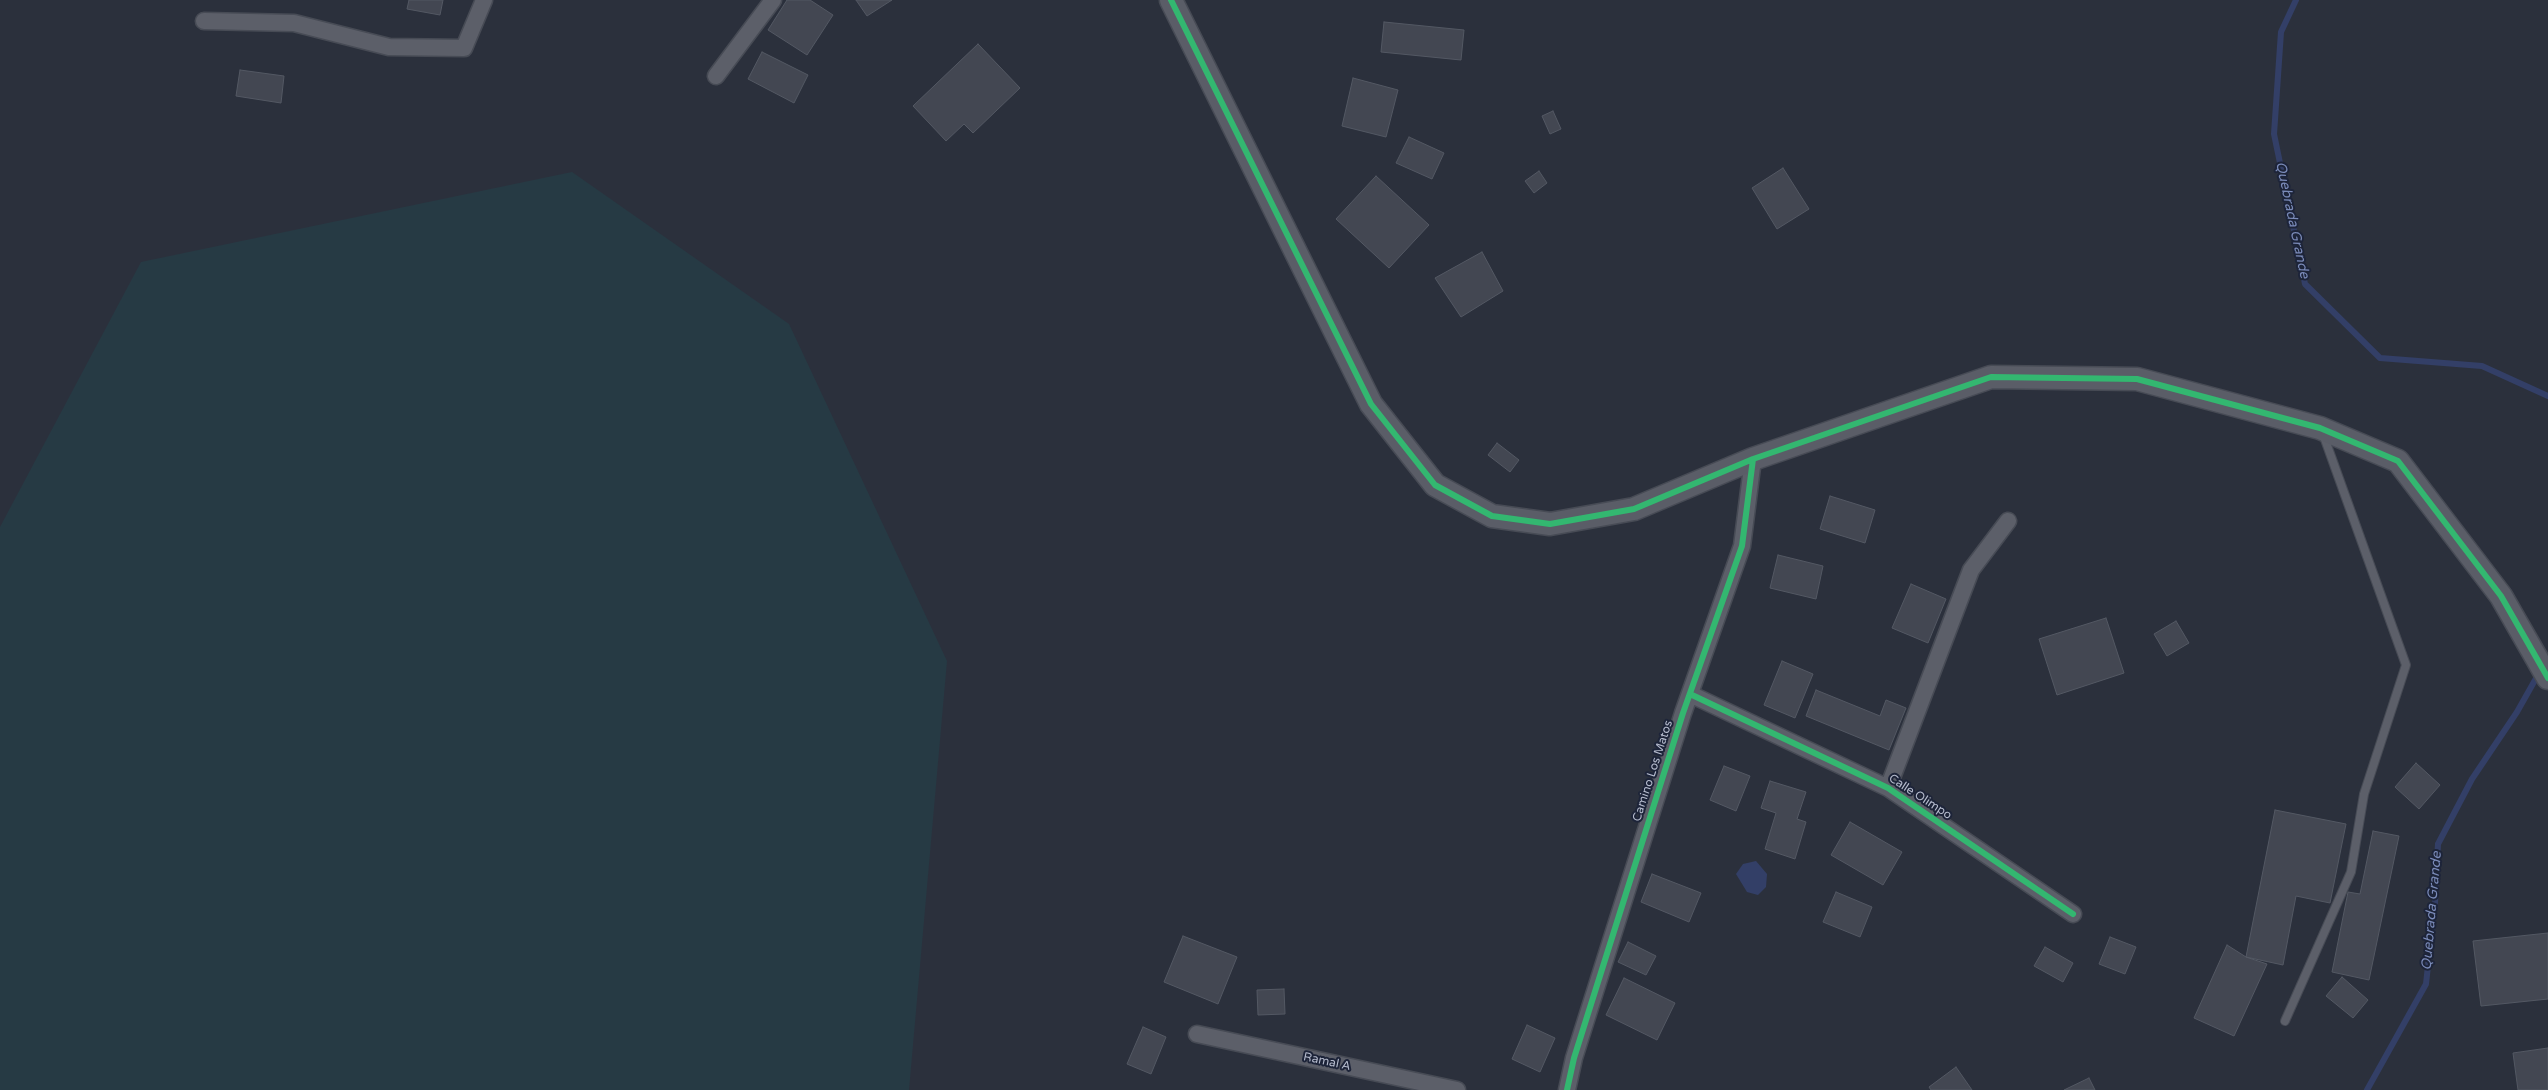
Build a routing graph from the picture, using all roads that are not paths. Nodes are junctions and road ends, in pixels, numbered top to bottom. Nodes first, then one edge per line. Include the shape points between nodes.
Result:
1 (484, 0) edge
2 (773, 0) edge
3 (1171, 0) edge
4 (204, 21) dead end
5 (716, 76) dead end
6 (2320, 428) junction
7 (1753, 459) junction
8 (2008, 521) dead end
9 (2548, 678) edge
10 (1690, 694) junction
11 (1888, 788) junction
12 (2073, 914) dead end
13 (2285, 1021) dead end
14 (1197, 1034) dead end
15 (1572, 1088) edge
16 (1457, 1090) edge

1 - 4 street via 464,48 389,47 294,22
2 - 5 street
3 - 7 street via 1372,404 1435,485 1492,516 1550,524 1634,509
6 - 7 street via 2137,379 1991,377
6 - 9 street via 2398,461 2514,616
6 - 13 lane via 2406,665 2364,794 2351,872
7 - 10 street, Camino Los Matos via 1742,546
8 - 11 street via 1971,570
10 - 11 street, Calle Olimpo
10 - 15 street, Camino Los Matos via 1574,1058
11 - 12 street, Calle Olimpo
14 - 16 street, Ramal A

